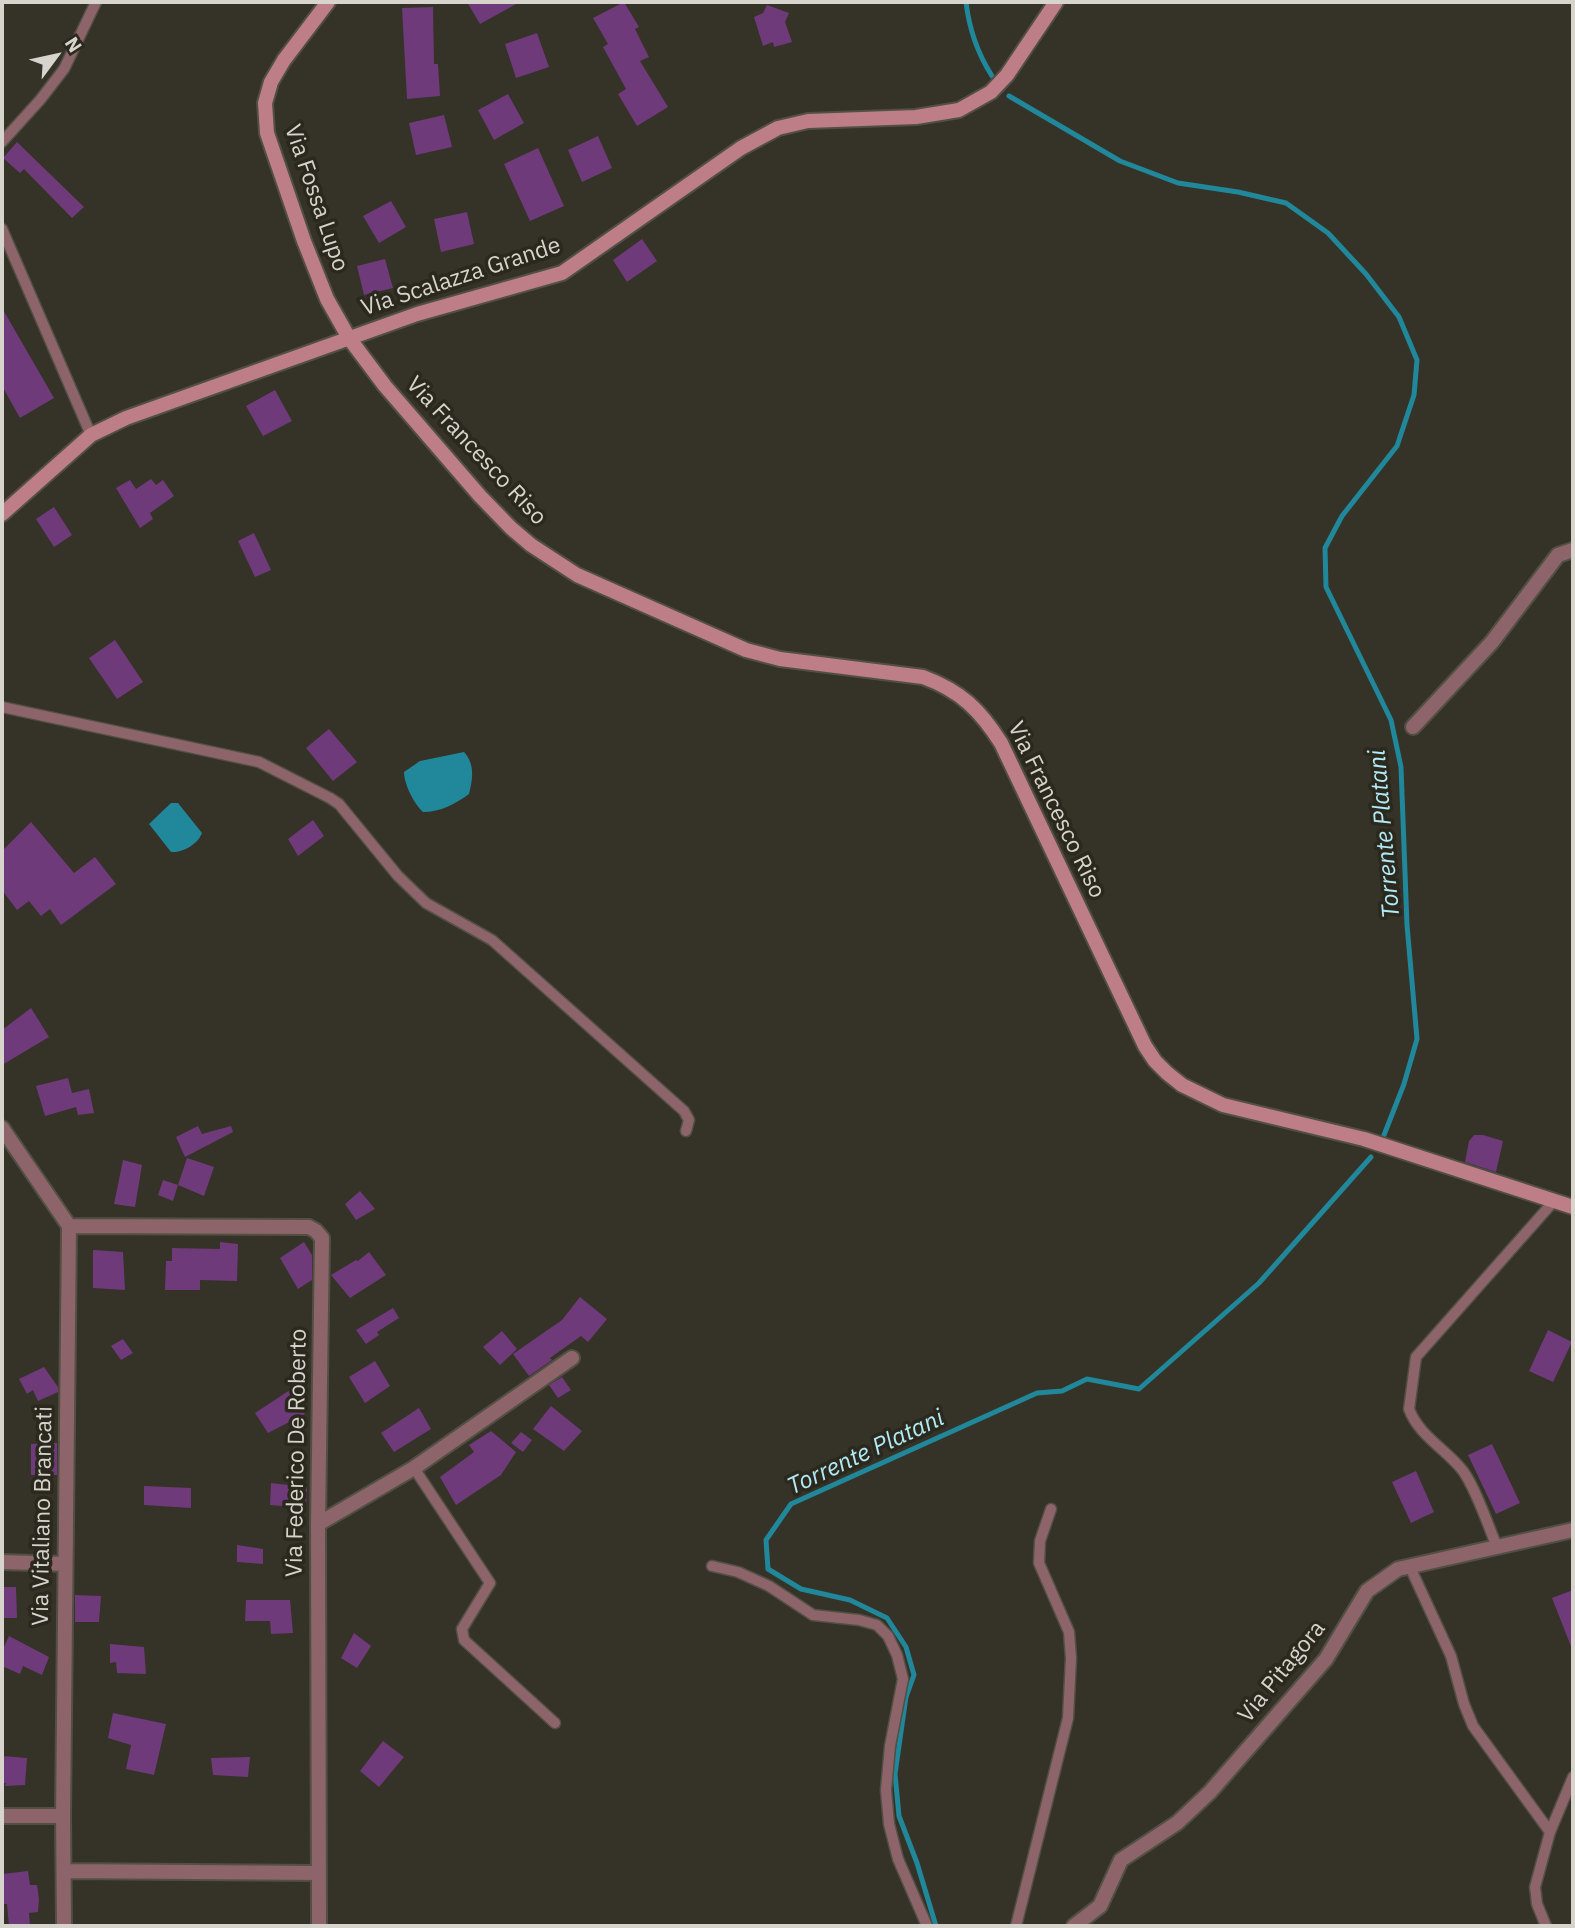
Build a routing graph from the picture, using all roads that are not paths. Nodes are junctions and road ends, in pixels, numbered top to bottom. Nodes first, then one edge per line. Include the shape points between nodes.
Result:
1 (96, 2) edge
2 (328, 2) edge
3 (1056, 2) edge
4 (2, 142) edge
5 (2, 229) edge
6 (349, 338) junction
7 (91, 435) junction
8 (2, 514) edge
9 (1573, 550) edge
10 (2, 707) edge
11 (1413, 727) dead end
12 (2, 1128) edge
13 (686, 1131) dead end
14 (1554, 1201) junction
15 (1573, 1207) edge
16 (69, 1226) junction
17 (572, 1358) dead end
18 (414, 1468) junction
19 (1051, 1509) dead end
20 (318, 1524) junction
21 (1573, 1530) edge
22 (1497, 1547) junction
23 (2, 1562) edge
24 (65, 1564) junction
25 (712, 1566) dead end
26 (1410, 1567) junction
27 (555, 1723) dead end
28 (1573, 1777) edge
29 (2, 1816) edge
30 (63, 1816) junction
31 (1550, 1832) junction
32 (65, 1871) junction
33 (317, 1873) junction
34 (64, 1926) edge
35 (319, 1926) edge
36 (927, 1926) edge
37 (1016, 1926) edge
38 (1074, 1926) edge
39 (1546, 1926) edge

1 - 4 lane via 64,69
2 - 6 street, Via Fossa Lupo via 284,60 265,103 267,133 304,241 327,299
3 - 6 street, Via Scalazza Grande via 1007,75 991,92 959,110 916,117 808,121 778,128 741,148 562,273
5 - 7 lane
6 - 7 street, Via Scalazza Grande via 125,418
6 - 14 street, Via Francesco Riso via 385,386 503,520 577,575 746,650 780,659 923,677 985,717 1145,1046 1182,1085 1223,1105 1364,1139
7 - 8 street, Via Scalazza Grande
9 - 11 street via 1558,555 1492,642
10 - 13 lane via 259,762 330,797 426,903 492,940 684,1111 689,1120
12 - 16 street
14 - 15 street, Via Francesco Riso
14 - 22 lane via 1416,1357 1409,1409 1421,1430 1465,1474
16 - 20 street, Via Federico De Roberto via 310,1227 322,1238
16 - 24 street, Via Vitaliano Brancati
17 - 18 street
18 - 20 street
18 - 27 lane via 490,1583 462,1629 464,1640
19 - 37 lane via 1040,1541 1039,1563 1069,1632 1068,1718
20 - 33 street, Via Federico De Roberto
21 - 22 street, Via Pitagora
22 - 26 street, Via Pitagora
23 - 24 street
24 - 30 street, Via Vitaliano Brancati
25 - 36 lane via 769,1586 813,1615 868,1622 888,1636 903,1679 890,1746 889,1824 898,1859
26 - 31 lane via 1451,1656 1473,1726
26 - 38 street, Via Pitagora via 1398,1569 1367,1591 1326,1659 1210,1792 1177,1823 1121,1860 1100,1906
28 - 31 lane
29 - 30 street
30 - 32 street, Via Vitaliano Brancati
31 - 39 lane via 1535,1887
32 - 33 street
32 - 34 street, Via Vitaliano Brancati
33 - 35 street, Via Federico De Roberto

